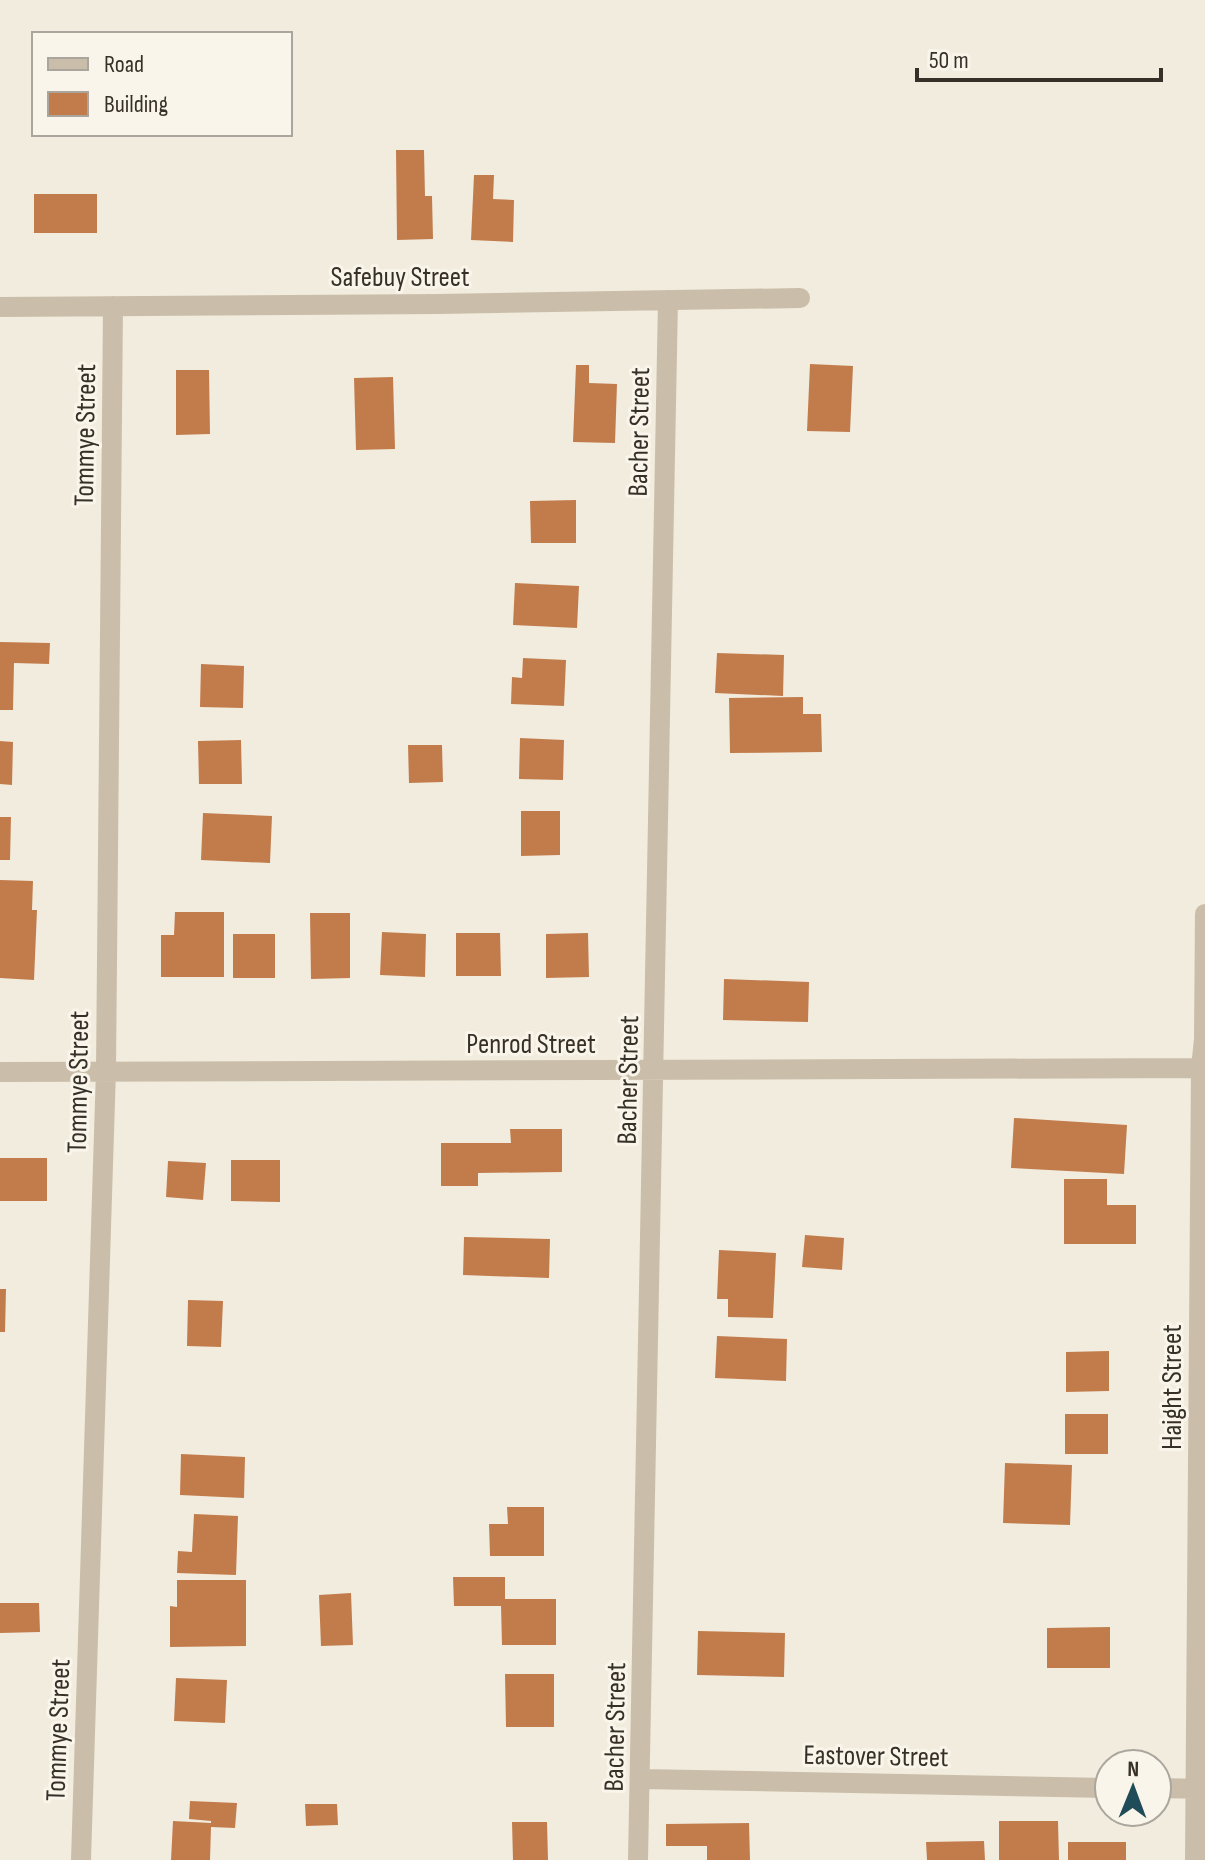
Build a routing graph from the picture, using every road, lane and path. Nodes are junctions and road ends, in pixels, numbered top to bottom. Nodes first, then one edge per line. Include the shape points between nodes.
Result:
1 (800, 298) dead end
2 (668, 300) junction
3 (113, 306) junction
4 (0, 307) edge
5 (1205, 914) edge
6 (1203, 1068) edge
7 (106, 1070) junction
8 (655, 1071) junction
9 (0, 1072) edge
10 (641, 1779) junction
11 (1093, 1788) edge
12 (1173, 1788) edge
13 (1200, 1789) edge
14 (81, 1860) edge
15 (638, 1860) edge
16 (1195, 1860) edge

1 - 2 street, Safebuy Street
2 - 3 street, Safebuy Street
2 - 8 street, Bacher Street
3 - 4 street, Safebuy Street
3 - 7 street, Tommye Street
5 - 6 street, Haight Street
6 - 8 street, Penrod Street
6 - 13 street, Haight Street
7 - 8 street, Penrod Street
7 - 9 street, Penrod Street
7 - 14 street, Tommye Street
8 - 10 street, Bacher Street
10 - 11 street, Eastover Street
10 - 15 street, Bacher Street
12 - 13 street
13 - 16 street, Haight Street

